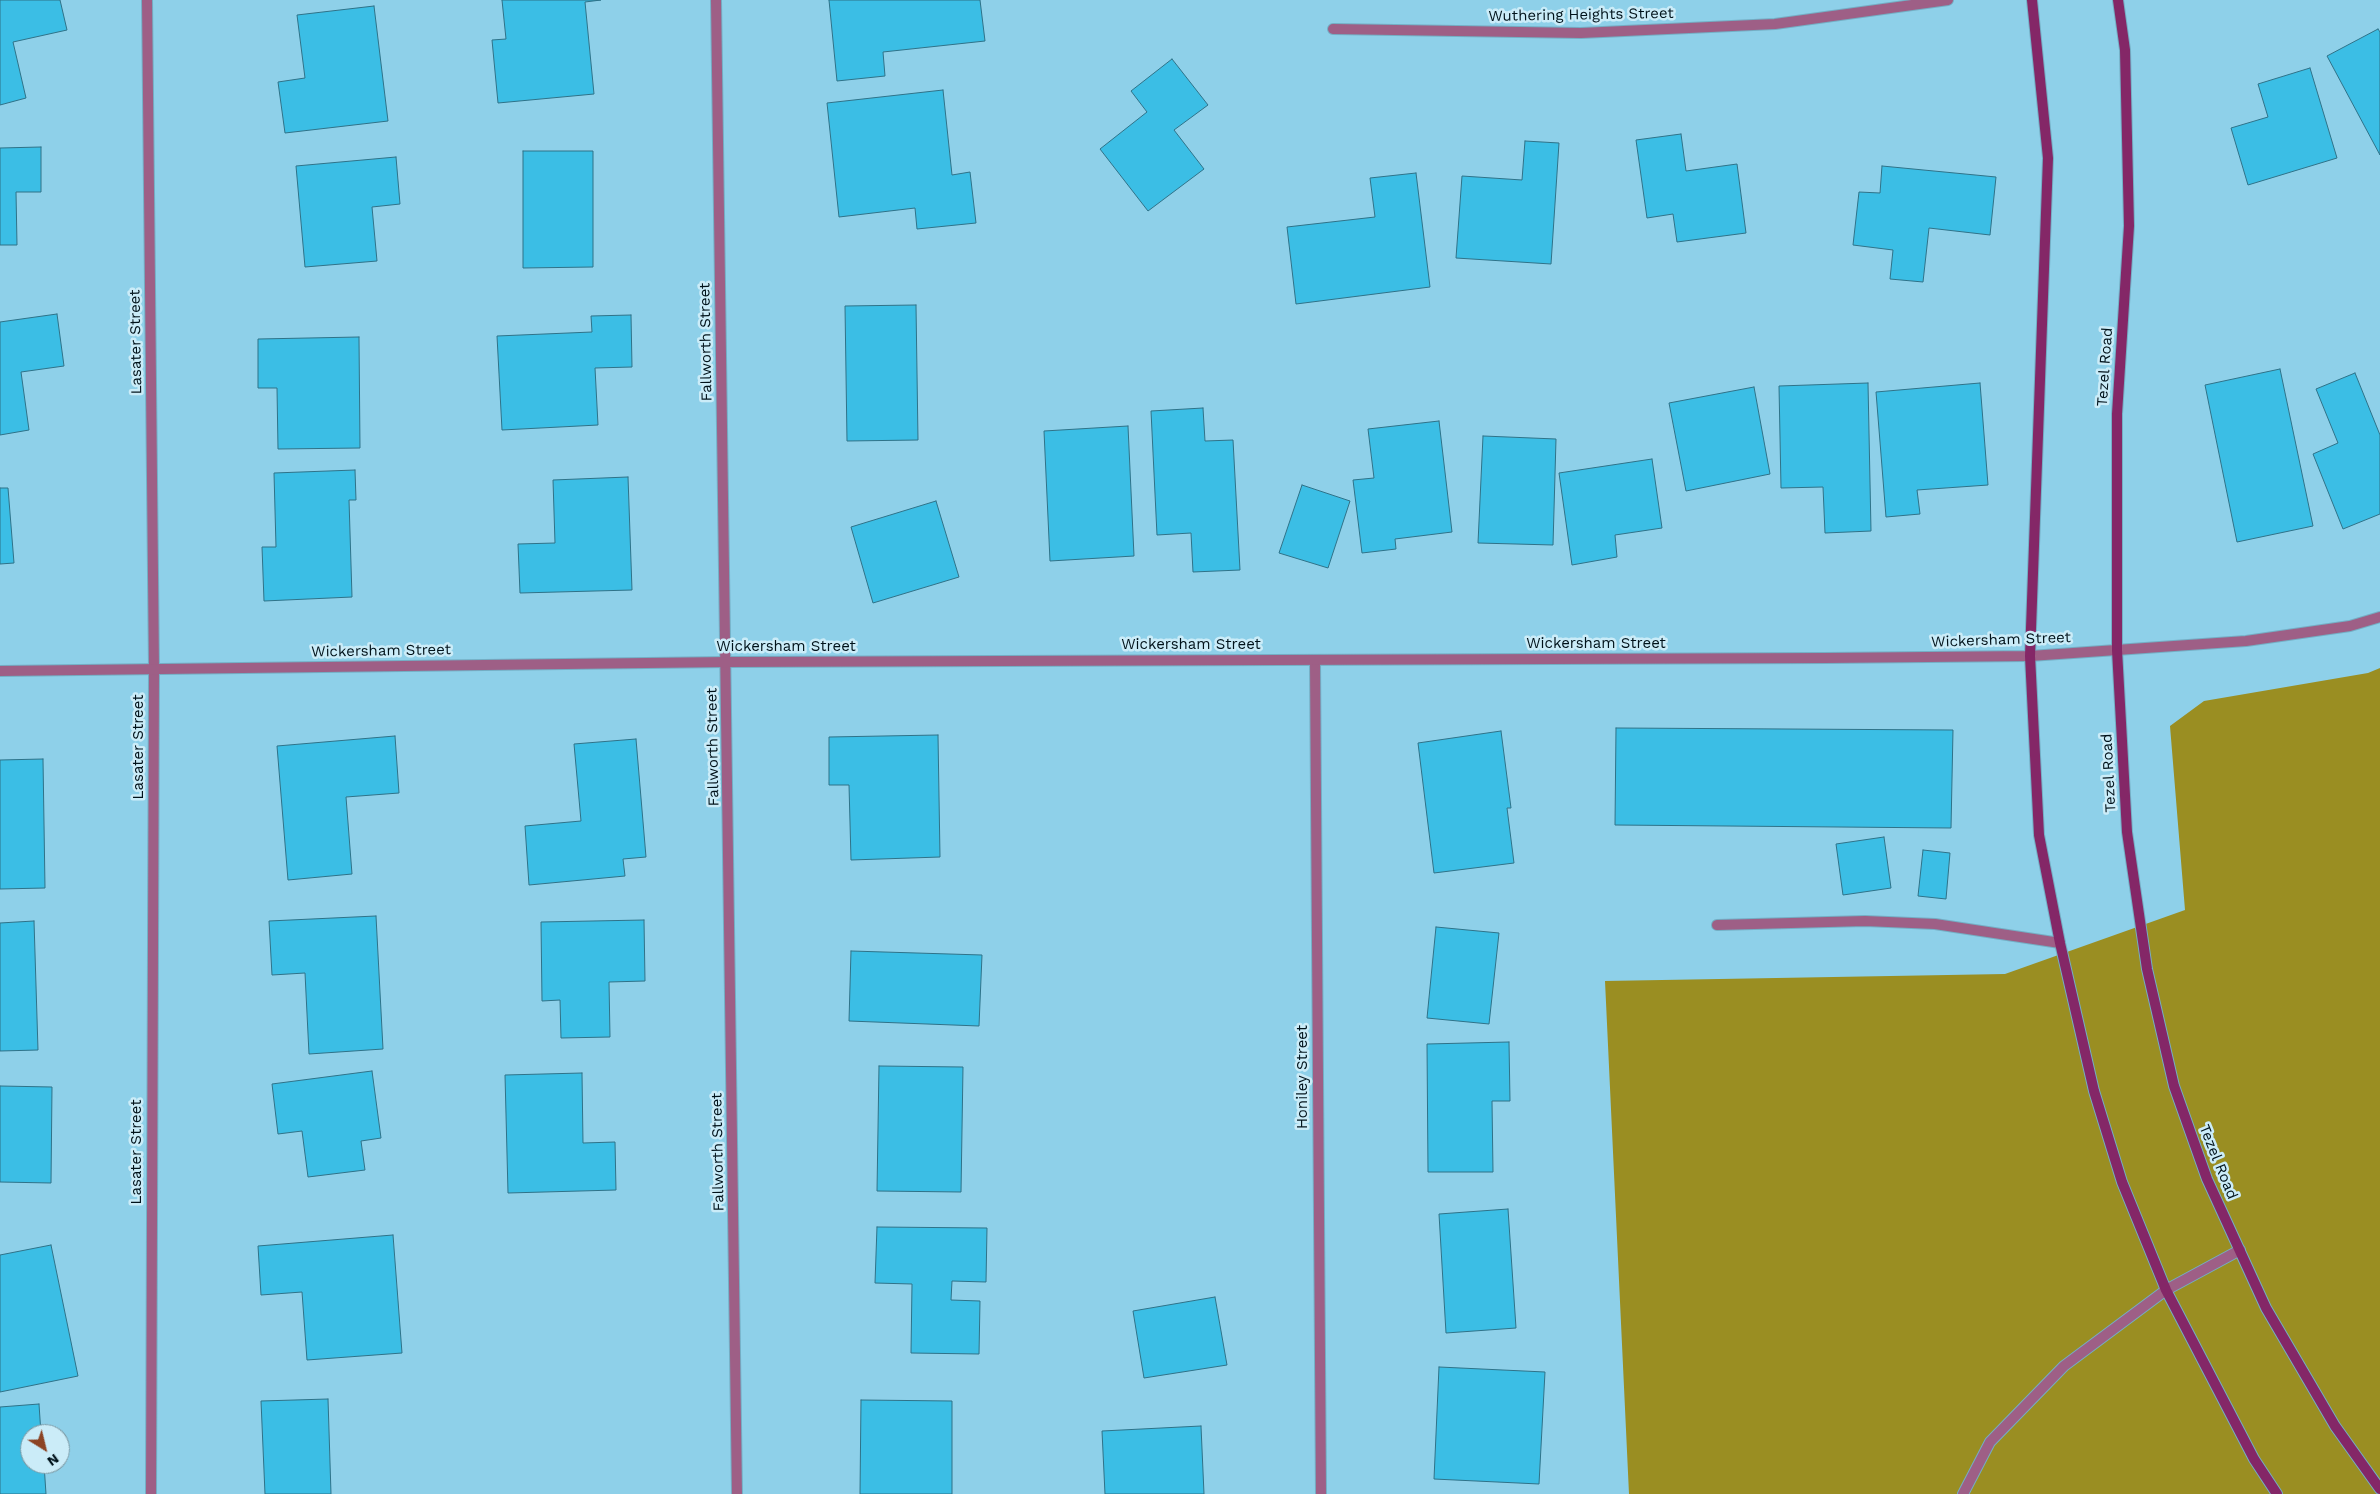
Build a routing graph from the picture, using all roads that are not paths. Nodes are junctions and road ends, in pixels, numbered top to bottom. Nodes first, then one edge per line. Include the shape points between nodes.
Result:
1 (147, 0) edge
2 (716, 0) edge
3 (1948, 0) edge
4 (2032, 0) edge
5 (2118, 0) edge
6 (1333, 29) dead end
7 (2380, 618) edge
8 (2117, 650) junction
9 (2030, 656) junction
10 (1315, 660) junction
11 (727, 662) junction
12 (154, 669) junction
13 (0, 671) edge
14 (1716, 925) dead end
15 (2060, 943) junction
16 (2240, 1250) junction
17 (2166, 1290) junction
18 (2380, 1489) edge
19 (151, 1494) edge
20 (737, 1494) edge
21 (1321, 1494) edge
22 (1963, 1494) edge
23 (2277, 1494) edge

1 - 12 street, Lasater Street
2 - 11 street, Fallworth Street
3 - 6 street, Wuthering Heights Street via 1775,24 1610,32
4 - 9 main road via 2048,158
5 - 8 main road, Tezel Road via 2125,50 2129,226 2117,414
7 - 8 street, Wickersham Street via 2350,626 2246,641
8 - 9 street, Wickersham Street
8 - 16 main road, Tezel Road via 2127,832 2147,970 2174,1086 2207,1179
9 - 10 street, Wickersham Street
9 - 15 main road via 2039,835
10 - 11 street, Wickersham Street
10 - 21 street, Honiley Street
11 - 12 street, Wickersham Street
11 - 20 street, Fallworth Street
12 - 13 street, Wickersham Street
12 - 19 street, Lasater Street
14 - 15 street via 1866,921 1934,924
15 - 17 main road via 2100,1109 2122,1182
16 - 17 street
16 - 18 main road, Tezel Road via 2266,1308 2334,1426
17 - 22 street via 2064,1366 1990,1442
17 - 23 main road via 2254,1459

